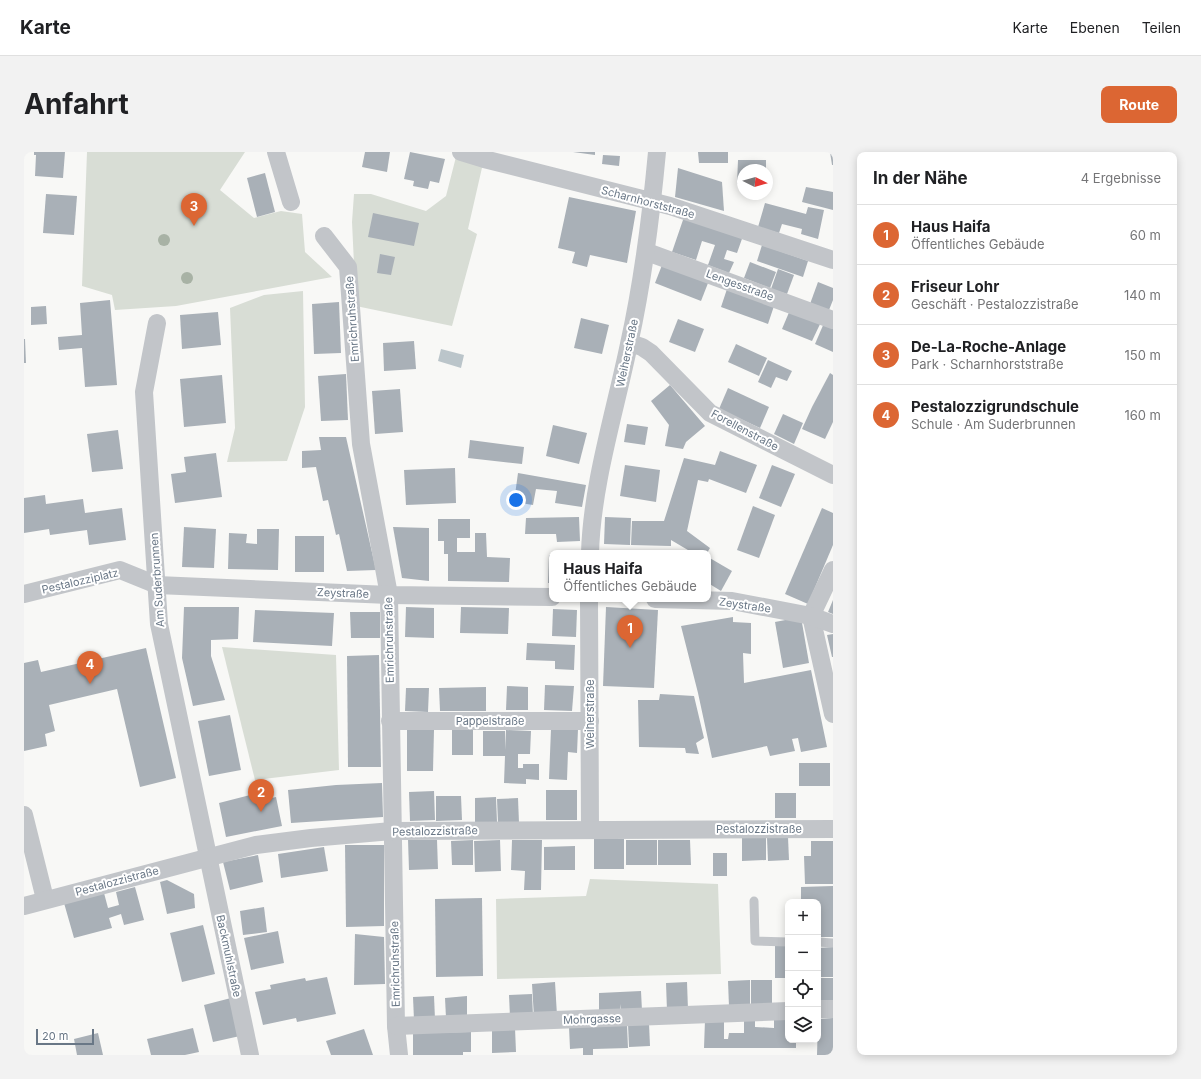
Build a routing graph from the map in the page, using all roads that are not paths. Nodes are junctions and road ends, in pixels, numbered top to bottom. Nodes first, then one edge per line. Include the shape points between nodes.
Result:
1 (276, 152) edge
2 (461, 152) edge
3 (656, 152) edge
4 (291, 202) dead end
5 (653, 202) junction
6 (324, 236) dead end
7 (647, 252) junction
8 (833, 260) edge
9 (833, 320) edge
10 (157, 323) dead end
11 (630, 343) junction
12 (833, 475) edge
13 (590, 550) edge
14 (833, 570) edge
15 (157, 585) junction
16 (24, 594) edge
17 (389, 595) junction
18 (549, 597) edge
19 (711, 601) edge
20 (590, 602) edge
21 (811, 616) junction
22 (833, 624) edge
23 (833, 714) edge
24 (390, 721) junction
25 (590, 721) junction
26 (24, 816) edge
27 (590, 829) junction
28 (833, 829) edge
29 (392, 831) junction
30 (208, 857) junction
31 (45, 900) junction
32 (754, 901) dead end
33 (24, 906) edge
34 (785, 942) edge
35 (821, 942) edge
36 (833, 943) edge
37 (833, 1009) edge
38 (821, 1010) edge
39 (785, 1011) edge
40 (396, 1026) junction
41 (250, 1055) edge
42 (398, 1055) edge

1 - 4 street
2 - 5 street, Scharnhorststraße
3 - 5 street, Weiherstraße
5 - 7 street, Weiherstraße
5 - 8 street, Scharnhorststraße
6 - 17 street, Emrichruhstraße via 348,267 361,444
7 - 9 street, Lengesstraße
7 - 11 street, Weiherstraße
10 - 15 street, Am Suderbrunnen via 144,392
11 - 12 street, Forellenstraße via 651,353 710,413
11 - 13 street, Weiherstraße via 597,491
14 - 21 street
15 - 16 street, Pestalozziplatz via 120,570
15 - 17 street, Zeystraße
15 - 30 street, Am Suderbrunnen via 159,624
17 - 18 street, Zeystraße
17 - 24 street, Emrichruhstraße
19 - 21 street, Zeystraße via 732,602
20 - 25 street, Weiherstraße
21 - 22 street, Zeystraße
21 - 23 street
24 - 25 street, Pappelstraße
24 - 29 street, Emrichruhstraße
25 - 27 street, Weiherstraße
26 - 31 street
27 - 28 street, Pestalozzistraße
27 - 29 street, Pestalozzistraße
29 - 30 street, Pestalozzistraße via 256,845
29 - 40 street, Emrichruhstraße
30 - 31 street, Pestalozzistraße
30 - 41 street, Backmuhlstraße
31 - 33 street, Pestalozzistraße
32 - 34 lane via 755,941
35 - 36 lane
37 - 38 street
39 - 40 street, Mohrgasse
40 - 42 street, Emrichruhstraße

